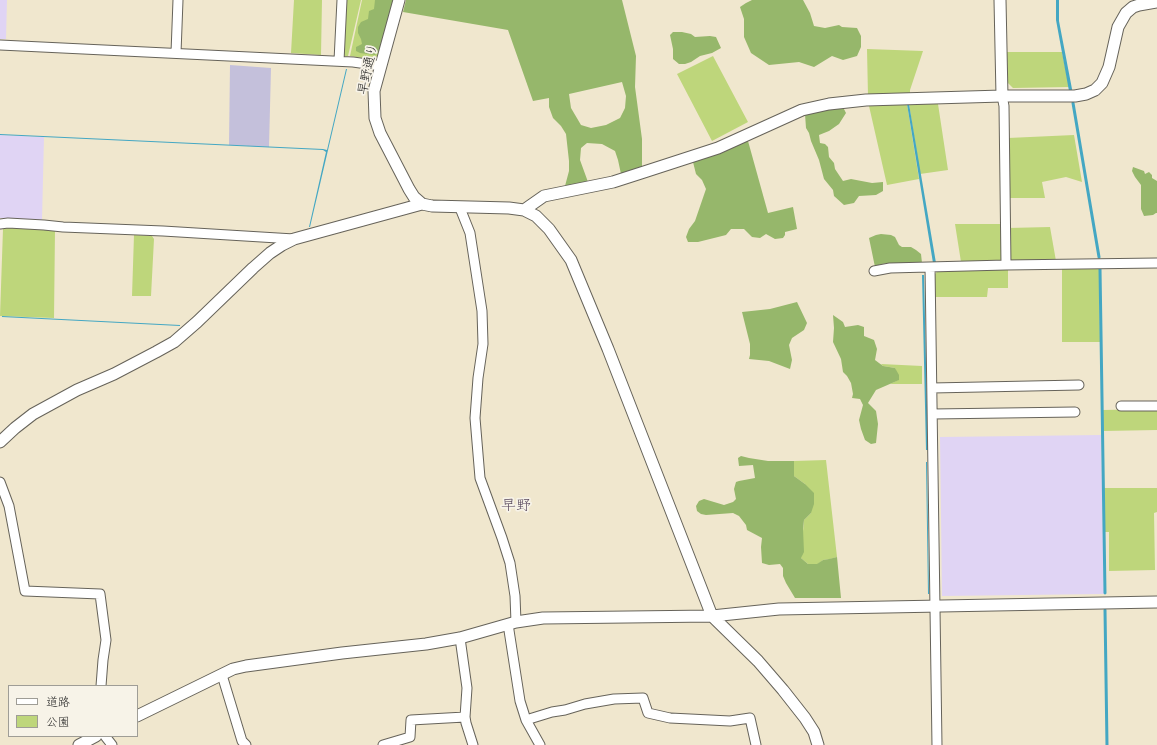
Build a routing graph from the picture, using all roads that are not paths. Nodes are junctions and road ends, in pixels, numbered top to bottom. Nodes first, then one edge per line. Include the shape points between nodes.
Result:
1 (178, 0) edge
2 (342, 0) edge
3 (399, 0) edge
4 (1000, 0) edge
5 (1157, 2) edge
6 (0, 45) edge
7 (176, 54) junction
8 (339, 61) junction
9 (381, 66) junction
10 (1002, 96) junction
11 (422, 204) junction
12 (460, 208) junction
13 (524, 210) junction
14 (0, 224) edge
15 (294, 239) junction
16 (1157, 263) edge
17 (1006, 264) junction
18 (930, 267) junction
19 (874, 272) dead end
20 (1079, 385) dead end
21 (932, 388) junction
22 (1121, 406) dead end
23 (1157, 406) edge
24 (1075, 412) dead end
25 (933, 414) junction
26 (0, 442) edge
27 (0, 482) edge
28 (1157, 602) edge
29 (935, 606) junction
30 (712, 616) junction
31 (512, 623) junction
32 (460, 638) junction
33 (222, 675) junction
34 (101, 685) edge
35 (138, 716) edge
36 (465, 717) junction
37 (526, 720) junction
38 (94, 737) edge
39 (106, 737) edge
40 (79, 745) edge
41 (112, 745) edge
42 (246, 745) edge
43 (383, 745) edge
44 (472, 745) edge
45 (540, 745) edge
46 (756, 745) edge
47 (818, 745) edge
48 (937, 745) edge

1 - 7 street
2 - 8 street
3 - 9 street, 早野通り
4 - 10 street
5 - 10 street via 1133,7 1126,13 1118,27 1109,67 1102,83 1095,90 1075,96
6 - 7 street
7 - 8 street
8 - 9 street
9 - 11 street, 早野通り via 374,91 375,118 409,190
10 - 13 street via 866,100 802,110 718,148 613,182 544,196
10 - 17 street
11 - 12 street
11 - 15 street
12 - 13 street
12 - 31 street via 470,232 482,311 483,344 475,418 480,478 510,563 515,596
13 - 30 street via 536,216 549,229 571,260
14 - 15 street
15 - 26 street via 270,253 174,342 33,414
16 - 17 street
17 - 18 street
18 - 19 street via 890,268
18 - 21 street
20 - 21 street
21 - 25 street
22 - 23 street
24 - 25 street
25 - 29 street
27 - 34 street via 9,506 25,591 100,594 106,640
28 - 29 street
29 - 30 street via 779,609
29 - 48 street
30 - 31 street via 543,618
30 - 47 street via 783,690 814,732
31 - 32 street
31 - 37 street via 520,701
32 - 33 street via 246,666
32 - 36 street via 467,688
33 - 35 street
33 - 42 street via 242,741
36 - 43 street via 411,720 410,737
36 - 44 street
37 - 45 street
37 - 46 street via 585,704 643,698 648,713 670,718 730,721 750,718
38 - 40 street
39 - 41 street

